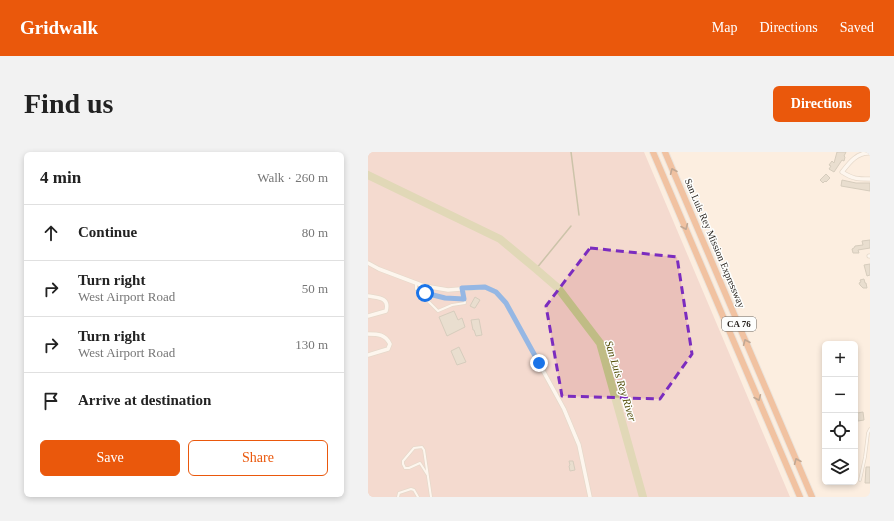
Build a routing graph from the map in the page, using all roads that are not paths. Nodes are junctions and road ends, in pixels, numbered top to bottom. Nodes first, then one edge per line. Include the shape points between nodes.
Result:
1 (653, 152) edge
2 (665, 152) edge
3 (870, 154) edge
4 (870, 179) edge
5 (368, 263) edge
6 (416, 283) junction
7 (462, 288) junction
8 (416, 289) junction
9 (368, 296) edge
10 (464, 299) junction
11 (368, 316) edge
12 (368, 334) edge
13 (368, 355) edge
14 (870, 429) edge
15 (427, 474) junction
16 (860, 480) dead end
17 (398, 497) edge
18 (418, 497) edge
19 (431, 497) edge
20 (590, 497) edge
21 (800, 497) edge
22 (812, 497) edge

1 -> 21 highway, San Luis Rey Mission Expressway / CA 76
22 -> 2 highway, San Luis Rey Mission Expressway / CA 76
3 - 4 street via 858,155 842,172 857,179
5 - 6 street
6 - 7 street via 448,290
6 - 8 lane
7 - 10 lane
7 - 20 street via 485,287 496,292 506,303 564,409 578,445
8 - 10 lane via 445,298
8 - 10 lane via 438,312 452,305 464,303
9 - 11 street via 383,299 387,306 386,311
12 - 13 street via 381,335 387,338 390,344 388,349
14 - 16 lane
15 - 15 lane via 424,450 422,447 414,448 403,464 409,468 420,463
15 - 19 lane
17 - 18 lane via 399,493 411,489

